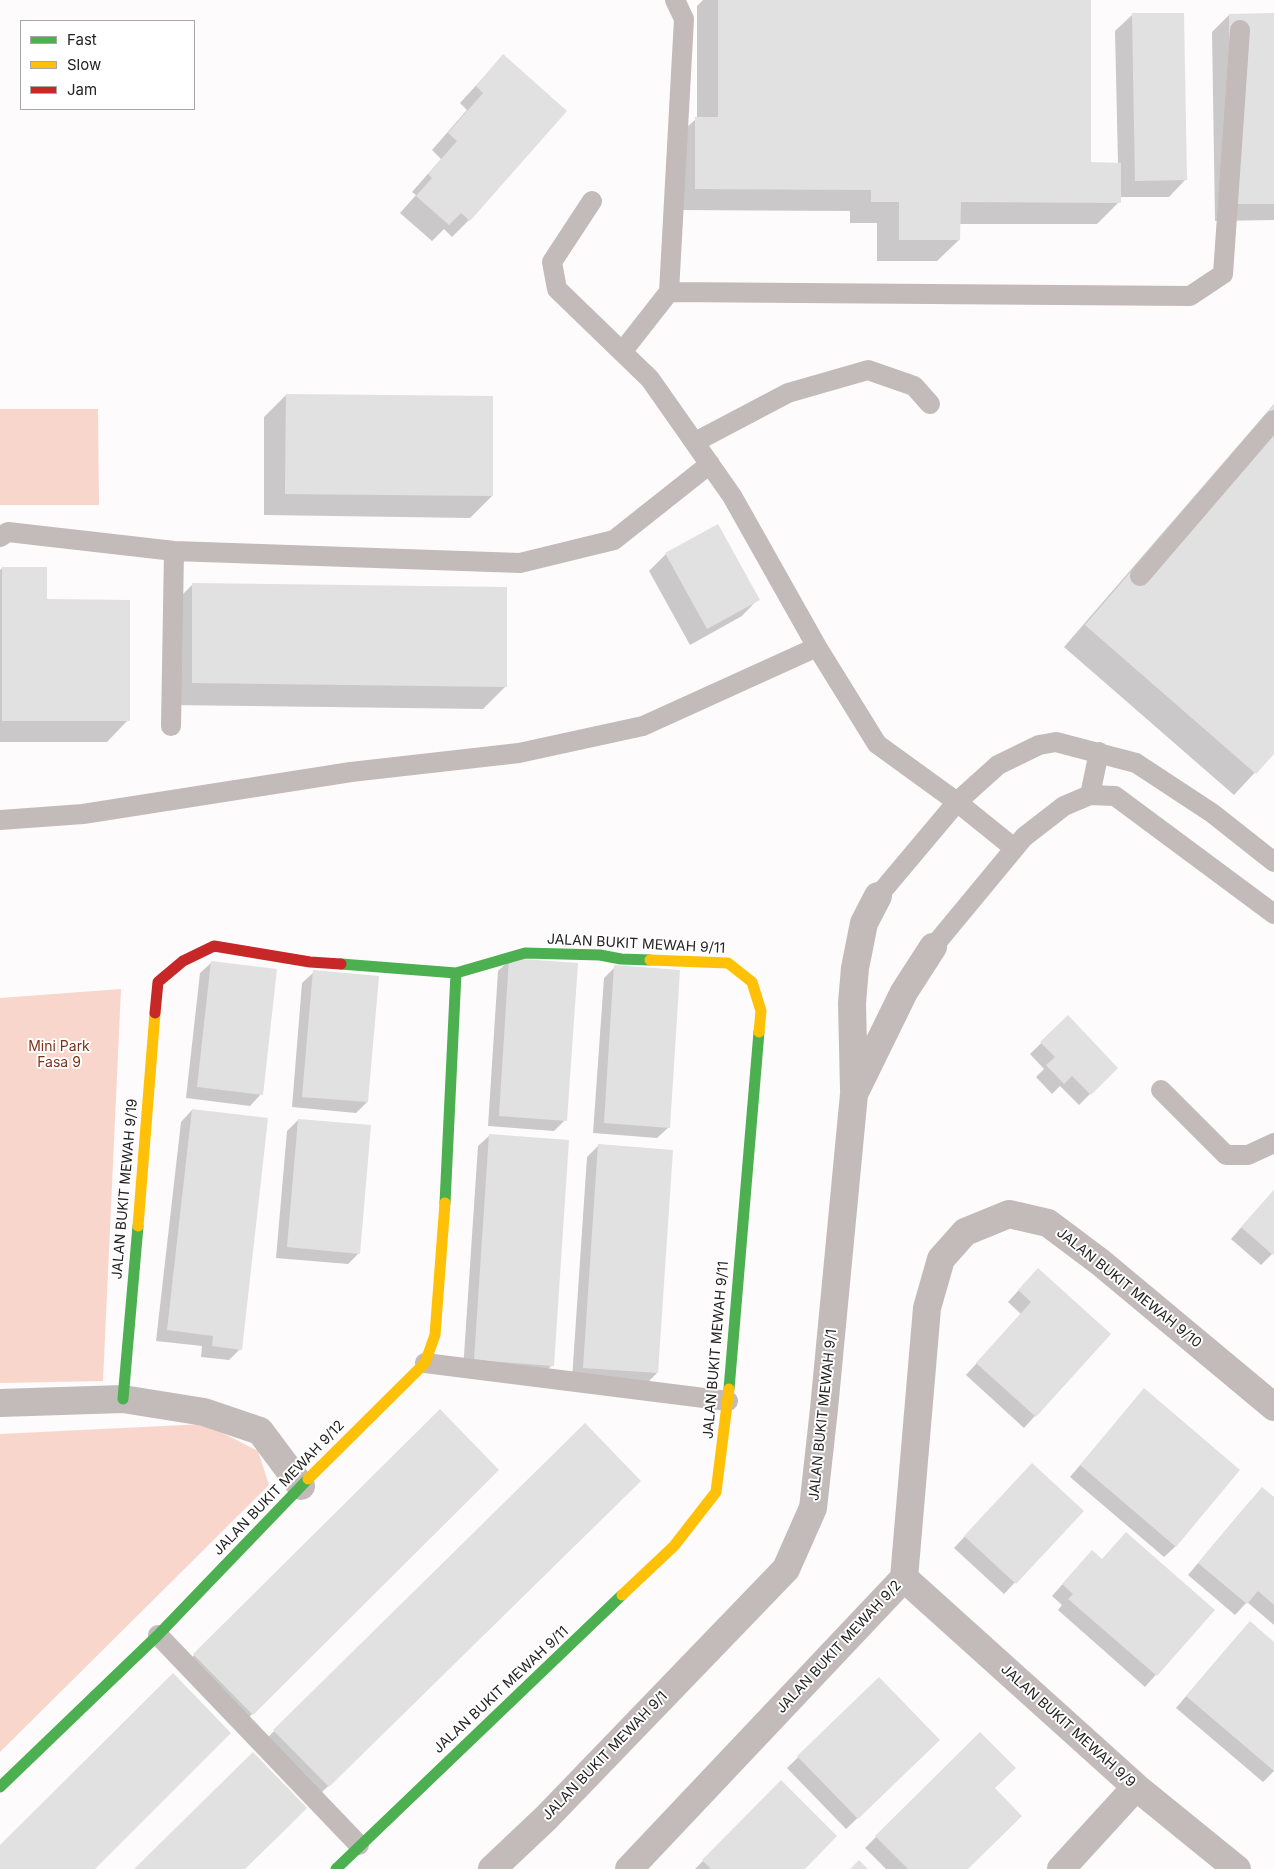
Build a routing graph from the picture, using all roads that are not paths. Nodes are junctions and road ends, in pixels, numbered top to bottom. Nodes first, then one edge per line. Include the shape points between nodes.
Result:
1 (675, 0) edge
2 (1240, 30) dead end
3 (592, 201) dead end
4 (669, 292) junction
5 (622, 352) junction
6 (930, 404) dead end
7 (1274, 420) edge
8 (695, 442) junction
9 (710, 464) junction
10 (0, 537) edge
11 (174, 551) junction
12 (1140, 576) dead end
13 (817, 647) junction
14 (171, 726) dead end
15 (1099, 752) junction
16 (1090, 795) junction
17 (957, 802) junction
18 (0, 820) edge
19 (1014, 848) junction
20 (1274, 862) edge
21 (878, 896) joint
22 (1274, 914) edge
23 (933, 947) joint
24 (456, 974) junction
25 (1161, 1090) dead end
26 (854, 1094) junction
27 (1274, 1144) edge
28 (927, 1308) joint
29 (425, 1363) junction
30 (123, 1399) junction
31 (728, 1401) junction
32 (0, 1402) edge
33 (1274, 1407) edge
34 (301, 1486) junction
35 (904, 1578) junction
36 (158, 1635) junction
37 (0, 1787) edge
38 (1136, 1788) junction
39 (359, 1845) junction
40 (336, 1869) edge
41 (492, 1869) edge
42 (629, 1869) edge
43 (1061, 1869) edge
44 (1237, 1869) edge

1 - 4 lane via 684,19
2 - 4 lane via 1222,274 1190,296
3 - 5 lane via 552,262 557,289
4 - 5 lane
5 - 8 lane via 650,379
6 - 8 lane via 914,386 868,370 788,392
7 - 12 lane
8 - 9 lane
9 - 11 lane via 614,540 520,563
9 - 13 lane via 732,496
10 - 11 lane via 8,532
11 - 14 lane
13 - 17 lane via 877,744
13 - 18 lane via 643,726 519,753 350,772 83,814
15 - 16 lane
15 - 17 lane via 1056,742 1039,745 998,766
15 - 20 lane via 1136,763 1212,813
16 - 19 lane via 1064,806
16 - 22 lane via 1115,796
17 - 19 lane
17 - 21 lane
19 - 23 lane
21 - 26 street via 864,923 855,968 852,1003
23 - 26 street, JALAN BUKIT MEWAH 9/1 via 904,992
24 - 29 street, JALAN BUKIT MEWAH 9/12 via 449,1147 435,1334
24 - 30 street, JALAN BUKIT MEWAH 9/19 via 310,962 214,946 183,961 158,982
24 - 31 street, JALAN BUKIT MEWAH 9/11 via 524,953 600,955 655,961 728,963 752,982 761,1011
25 - 27 lane via 1226,1154 1248,1155
26 - 41 street, JALAN BUKIT MEWAH 9/1 via 812,1508 786,1569 546,1818
28 - 33 street, JALAN BUKIT MEWAH 9/10 via 941,1259 965,1232 1009,1214 1048,1223 1100,1262
28 - 35 street, JALAN BUKIT MEWAH 9/2
29 - 31 lane
29 - 34 street, JALAN BUKIT MEWAH 9/12
30 - 32 street
30 - 34 street via 204,1412 260,1430
31 - 39 street, JALAN BUKIT MEWAH 9/11 via 716,1492 674,1546
34 - 36 street, JALAN BUKIT MEWAH 9/12
35 - 38 street, JALAN BUKIT MEWAH 9/9
35 - 42 street, JALAN BUKIT MEWAH 9/2
36 - 37 street, JALAN BUKIT MEWAH 9/12
36 - 39 lane
38 - 43 street
38 - 44 street, JALAN BUKIT MEWAH 9/9
39 - 40 street, JALAN BUKIT MEWAH 9/11

